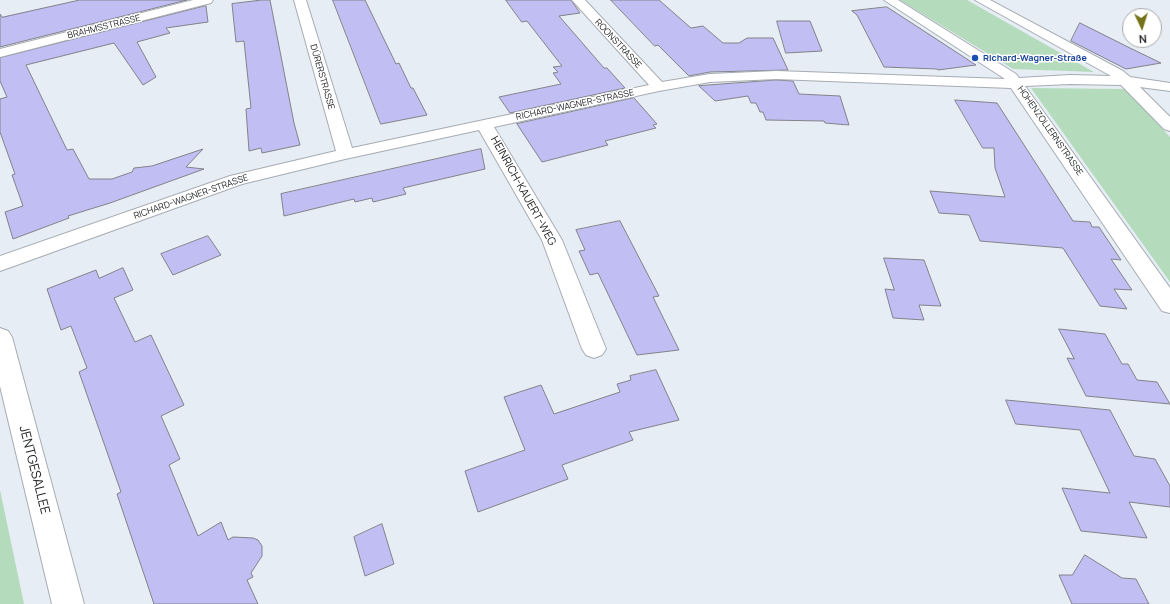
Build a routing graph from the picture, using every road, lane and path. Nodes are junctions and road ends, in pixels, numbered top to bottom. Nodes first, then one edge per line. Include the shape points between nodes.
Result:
1 (169, 0) edge
2 (208, 0) edge
3 (300, 0) edge
4 (578, 0) edge
5 (890, 0) edge
6 (981, 0) edge
7 (8, 38) dead end
8 (0, 52) edge
9 (1127, 82) junction
10 (1016, 83) junction
11 (659, 87) junction
12 (1170, 87) edge
13 (484, 124) junction
14 (1170, 126) edge
15 (345, 154) junction
16 (0, 264) edge
17 (1170, 304) edge
18 (0, 337) edge
19 (594, 349) dead end
20 (68, 604) edge

1 - 7 street, BRAHMSSTRASSE
2 - 8 street, BRAHMSSTRASSE
3 - 15 street, DÜRERSTRASSE
4 - 11 street, ROONSTRASSE
5 - 10 street, HOHENZOLLERNSTRASSE via 1004,71
6 - 9 street via 1100,64
9 - 10 street, RICHARD-WAGNER-STRASSE via 1064,80
9 - 12 street, RICHARD-WAGNER-STRASSE
9 - 14 street
10 - 11 street, RICHARD-WAGNER-STRASSE via 776,75 710,78
10 - 17 street, HOHENZOLLERNSTRASSE
11 - 13 street, RICHARD-WAGNER-STRASSE
13 - 15 street, RICHARD-WAGNER-STRASSE
13 - 19 street, HEINRICH-KAUERT-WEG via 552,240
15 - 16 street, RICHARD-WAGNER-STRASSE via 236,180
18 - 20 street, JENTGESALLEE

